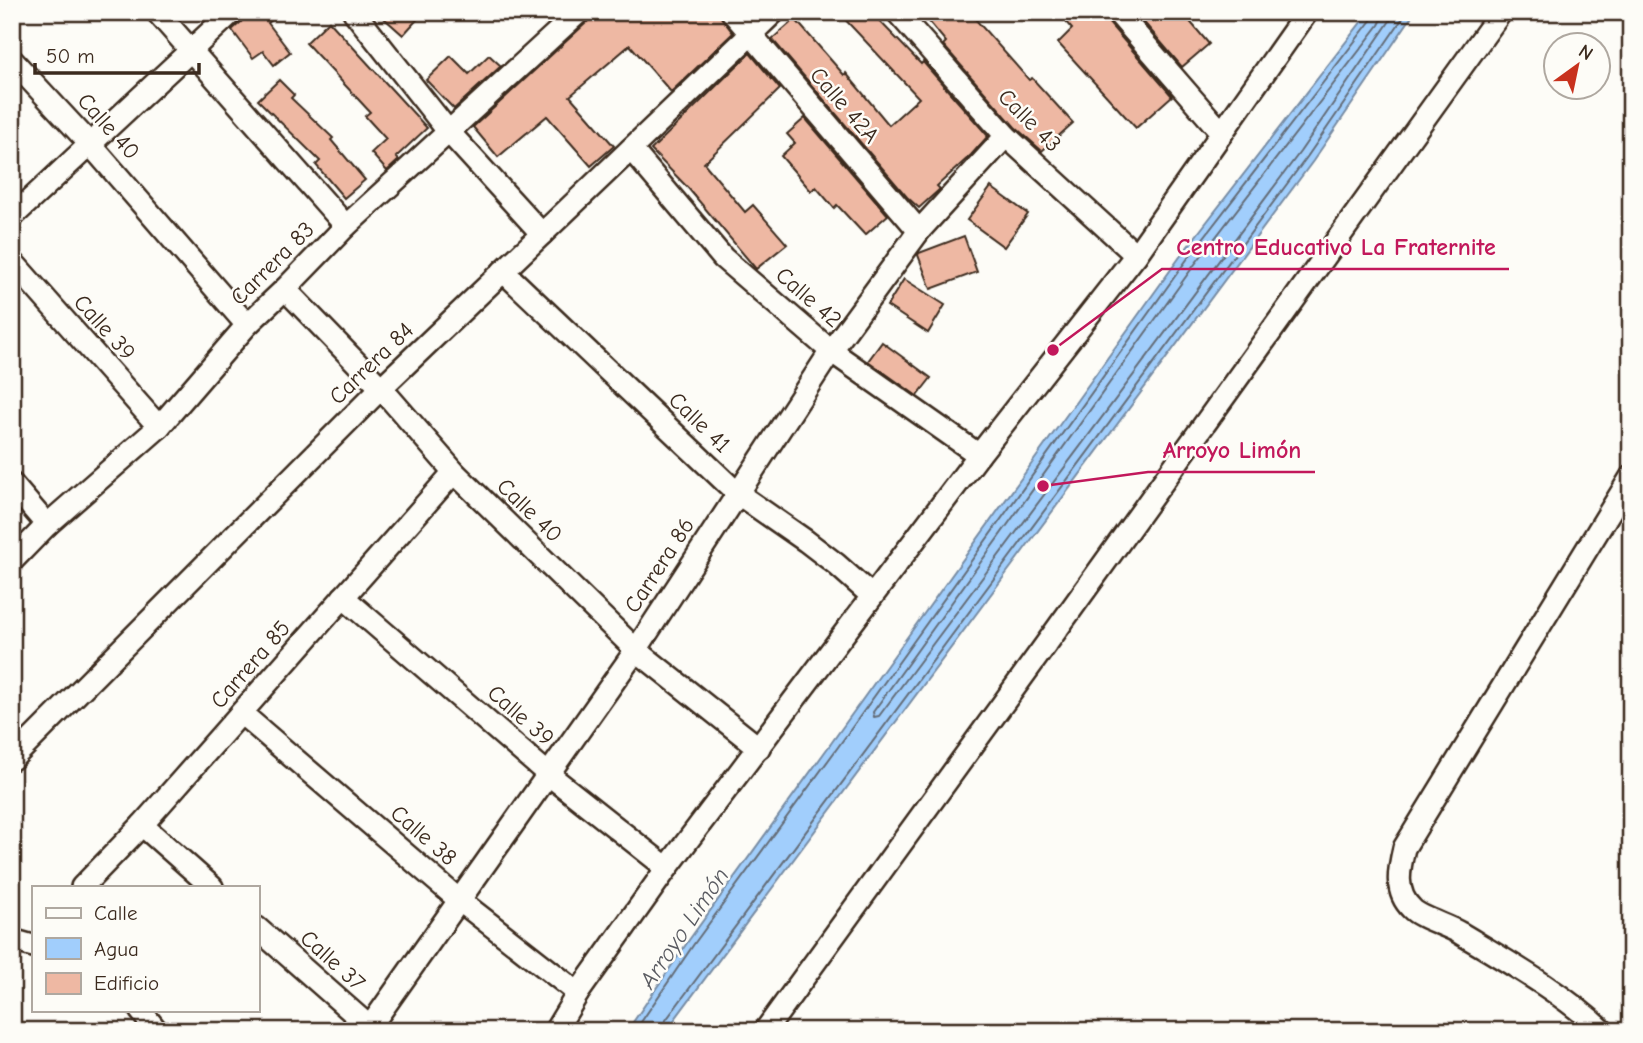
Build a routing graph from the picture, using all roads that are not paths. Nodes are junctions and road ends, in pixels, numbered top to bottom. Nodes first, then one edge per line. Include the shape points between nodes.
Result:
1 (157, 12) edge
2 (232, 12) edge
3 (354, 12) edge
4 (579, 12) edge
5 (732, 12) edge
6 (774, 12) edge
7 (897, 12) edge
8 (1117, 12) edge
9 (1307, 12) edge
10 (1501, 12) edge
11 (555, 20) edge
12 (750, 35) junction
13 (191, 51) junction
14 (12, 60) edge
15 (448, 131) junction
16 (1222, 133) junction
17 (1006, 136) junction
18 (90, 144) junction
19 (631, 149) junction
20 (12, 217) edge
21 (346, 226) junction
22 (919, 231) junction
23 (542, 234) junction
24 (1136, 255) junction
25 (12, 261) edge
26 (503, 271) junction
27 (285, 289) junction
28 (247, 325) junction
29 (831, 351) junction
30 (381, 388) junction
31 (159, 427) junction
32 (979, 454) junction
33 (454, 472) junction
34 (1631, 477) edge
35 (12, 484) edge
36 (737, 493) junction
37 (47, 525) junction
38 (12, 561) edge
39 (872, 596) junction
40 (344, 597) junction
41 (636, 650) junction
42 (241, 713) junction
43 (759, 748) junction
44 (12, 759) edge
45 (548, 774) junction
46 (142, 825) junction
47 (667, 868) junction
48 (83, 886) edge
49 (211, 886) edge
50 (459, 900) junction
51 (259, 930) edge
52 (578, 993) junction
53 (142, 1012) edge
54 (370, 1030) edge
55 (157, 1031) edge
56 (555, 1031) edge
57 (765, 1031) edge
58 (1603, 1031) edge

1 - 13 street
2 - 13 street
3 - 15 street
4 - 11 street, Carrera 83
5 - 12 street, Calle 42A
6 - 12 street, Carrera 84
7 - 17 street, Calle 43
8 - 16 street
9 - 16 street
10 - 57 street
11 - 15 street, Carrera 83
12 - 19 street, Carrera 84
12 - 22 street, Calle 42A
13 - 18 street
13 - 21 street
14 - 18 street, Calle 40
15 - 21 street, Carrera 83
15 - 23 street
16 - 24 street
17 - 22 street, Carrera 86
17 - 24 street, Calle 43
18 - 20 street
18 - 28 street, Calle 40
19 - 23 street, Carrera 84
19 - 29 street, Calle 42 via 723,258
21 - 27 street, Carrera 83
22 - 29 street, Carrera 86
23 - 26 street, Carrera 84
24 - 32 street
25 - 31 street, Calle 39
26 - 30 street, Carrera 84
26 - 36 street, Calle 41
27 - 28 street, Carrera 83
27 - 30 street, Calle 40
28 - 31 street, Carrera 83
29 - 32 street, Calle 42
29 - 36 street, Carrera 86
30 - 33 street, Calle 40
30 - 44 street, Carrera 84
31 - 37 street, Carrera 83
32 - 39 street
33 - 40 street, Carrera 85
33 - 41 street, Calle 40
34 - 58 street via 1404,848 1399,868 1399,890 1412,910 1468,937 1583,1012
35 - 37 street
36 - 39 street, Calle 41 via 806,541
36 - 41 street, Carrera 86
37 - 38 street, Carrera 83
39 - 43 street
40 - 42 street, Carrera 85
40 - 45 street, Calle 39
41 - 43 street, Calle 40
41 - 45 street, Carrera 86
42 - 46 street, Carrera 85
42 - 50 street, Calle 38
43 - 47 street
45 - 47 street, Calle 39
45 - 50 street, Carrera 86
46 - 48 street, Carrera 85
46 - 49 street
47 - 52 street
50 - 52 street, Calle 38
50 - 54 street, Carrera 86
51 - 54 street, Calle 37
52 - 56 street
53 - 55 street

